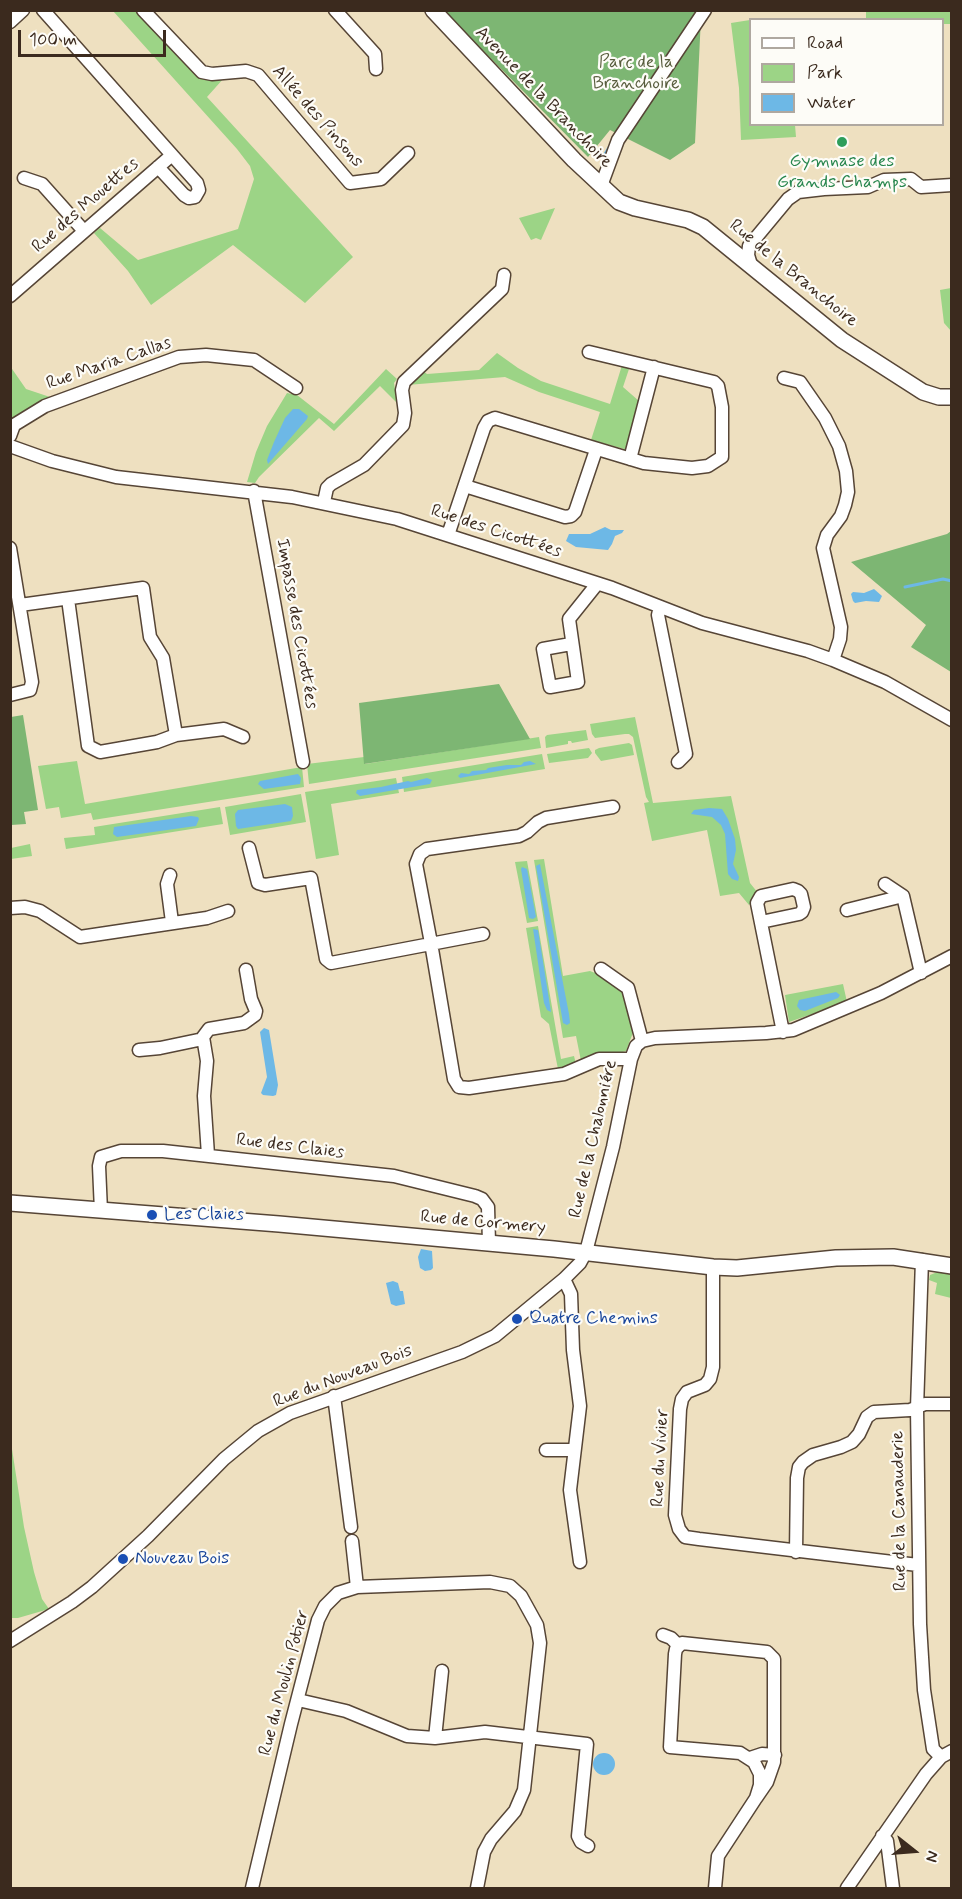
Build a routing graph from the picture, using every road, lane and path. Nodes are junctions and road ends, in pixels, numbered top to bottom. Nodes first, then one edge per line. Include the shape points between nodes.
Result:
1 (23, 10) edge
2 (43, 10) edge
3 (143, 10) edge
4 (335, 10) edge
5 (433, 10) edge
6 (705, 10) edge
7 (10, 22) edge
8 (376, 69) dead end
9 (408, 153) dead end
10 (172, 155) junction
11 (158, 167) junction
12 (24, 178) dead end
13 (951, 185) edge
14 (601, 186) junction
15 (84, 231) junction
16 (751, 265) junction
17 (504, 275) dead end
18 (10, 296) edge
19 (589, 352) dead end
20 (654, 367) junction
21 (784, 378) dead end
22 (296, 388) dead end
23 (950, 400) edge
24 (10, 436) edge
25 (10, 446) edge
26 (596, 450) junction
27 (630, 459) junction
28 (465, 486) junction
29 (254, 491) junction
30 (324, 502) junction
31 (448, 535) junction
32 (10, 548) edge
33 (12, 571) edge
34 (597, 584) junction
35 (68, 600) junction
36 (20, 605) junction
37 (660, 607) junction
38 (572, 644) dead end
39 (833, 660) junction
40 (10, 695) edge
41 (951, 720) edge
42 (176, 735) junction
43 (243, 737) dead end
44 (303, 762) dead end
45 (678, 762) dead end
46 (613, 807) dead end
47 (249, 848) dead end
48 (170, 874) dead end
49 (885, 884) dead end
50 (903, 896) junction
51 (10, 908) edge
52 (847, 910) dead end
53 (228, 911) dead end
54 (172, 922) junction
55 (761, 922) dead end
56 (483, 934) dead end
57 (431, 943) junction
58 (951, 957) edge
59 (601, 969) dead end
60 (246, 970) dead end
61 (921, 973) junction
62 (783, 1032) junction
63 (203, 1040) junction
64 (642, 1041) junction
65 (139, 1050) dead end
66 (631, 1059) junction
67 (208, 1155) junction
68 (10, 1203) edge
69 (101, 1211) junction
70 (489, 1243) junction
71 (585, 1252) junction
72 (922, 1260) junction
73 (951, 1266) edge
74 (713, 1267) junction
75 (564, 1279) junction
76 (334, 1396) junction
77 (951, 1404) edge
78 (917, 1408) junction
79 (546, 1450) dead end
80 (574, 1450) junction
81 (351, 1527) dead end
82 (352, 1541) dead end
83 (796, 1552) junction
84 (580, 1562) dead end
85 (918, 1565) junction
86 (357, 1587) junction
87 (663, 1635) dead end
88 (10, 1641) edge
89 (678, 1645) junction
90 (442, 1671) dead end
91 (298, 1700) junction
92 (530, 1737) junction
93 (435, 1738) junction
94 (775, 1755) junction
95 (939, 1756) edge
96 (750, 1758) junction
97 (756, 1798) junction
98 (882, 1836) junction
99 (588, 1846) dead end
100 (252, 1888) edge
101 (477, 1888) edge
102 (715, 1888) edge
103 (847, 1888) edge
104 (893, 1888) edge

1 - 7 street
2 - 10 street, Rue des Mouettes
3 - 9 street, Allée des Pinsons via 202,72 246,71 258,75 350,183 381,179
4 - 8 street via 375,54
5 - 14 main road, Avenue de la Branchoire
6 - 14 street via 618,140
10 - 11 street, Rue des Mouettes
10 - 11 street, Rue des Mouettes via 197,183 197,195 186,197
11 - 15 street, Rue des Mouettes
12 - 15 street via 42,184
13 - 16 street via 921,187 911,179 885,180 868,187 798,192 749,246
14 - 16 main road, Rue de la Branchoire via 625,204 688,220
15 - 18 street, Rue des Mouettes
16 - 23 main road, Rue de la Branchoire via 842,340 919,390
17 - 30 street via 502,289 404,382 403,424 364,465 331,484
19 - 20 street
20 - 27 street
20 - 27 street via 703,378 718,386 722,457 708,466 692,468
21 - 39 street via 800,382 825,418 846,471 845,506 827,535 824,548 841,627
22 - 24 street, Rue Maria Callas via 254,360 206,355 179,357 45,405 14,425
25 - 29 street, Rue des Cicottées via 116,477
26 - 27 street
26 - 28 street via 571,516
26 - 28 street via 495,418 484,428
28 - 31 street
29 - 30 street, Rue des Cicottées
29 - 44 street, Impasse des Cicottées
30 - 31 street, Rue des Cicottées
31 - 34 street, Rue des Cicottées
32 - 33 street
33 - 36 street
34 - 37 street, Rue des Cicottées
34 - 38 street via 570,619
35 - 36 street
35 - 42 street via 143,588 150,637 163,658
35 - 42 street via 88,746 100,752
36 - 40 street via 32,682 27,692
37 - 39 street, Rue des Cicottées via 728,631
37 - 45 street via 658,615 686,754
39 - 41 street, Rue des Cicottées via 885,682
42 - 43 street via 224,729
46 - 57 street via 546,818 519,836 424,851 416,864
47 - 57 street via 258,883 312,878 326,959 331,963
48 - 54 street via 167,884
49 - 50 street
50 - 52 street
50 - 61 street
51 - 54 street via 40,911 80,937
53 - 54 street
55 - 62 street
56 - 57 street
57 - 66 street via 454,1079 459,1087 564,1074 599,1059
58 - 61 street
59 - 64 street via 628,988
60 - 63 street via 255,1015 244,1023 209,1029
61 - 62 street
62 - 64 street
63 - 65 street
63 - 67 street via 207,1061 204,1096
64 - 66 street, Rue de la Chalonniére
66 - 71 street, Rue de la Chalonniére
67 - 69 street, Rue des Claies via 138,1150 105,1154 99,1160
67 - 70 street, Rue des Claies via 394,1176 474,1196 488,1207
68 - 69 main road, Rue de Cormery
69 - 70 main road, Rue de Cormery
70 - 71 main road, Rue de Cormery
71 - 74 main road, Rue de Cormery
71 - 75 street, Rue du Nouveau Bois
72 - 73 main road, Rue de Cormery
72 - 74 main road, Rue de Cormery via 863,1257
72 - 78 street, Rue de la Canauderie
74 - 83 street, Rue du Vivier via 713,1367 710,1379 687,1392 680,1409 675,1515 678,1529 685,1537
75 - 76 street, Rue du Nouveau Bois via 495,1336 462,1352
75 - 80 street via 571,1294 580,1406
76 - 81 street
76 - 88 street, Rue du Nouveau Bois via 258,1431 92,1587
77 - 78 street via 925,1404
78 - 83 street via 874,1413 867,1417 852,1442 803,1462 797,1472
78 - 85 street, Rue de la Canauderie
79 - 80 street
80 - 84 street via 570,1490
82 - 86 street
83 - 85 street, Rue du Vivier
85 - 95 street, Rue de la Canauderie via 922,1672
86 - 91 street, Rue du Moulin Potier via 333,1596 321,1612
86 - 92 street, Rue du Moulin Potier via 490,1582 516,1590 539,1632
87 - 89 street
89 - 94 street via 770,1654 775,1663
89 - 96 street via 670,1747 735,1752
90 - 93 street
91 - 93 street via 346,1711 407,1736
91 - 100 street, Rue du Moulin Potier
92 - 93 street via 478,1732
92 - 99 street via 587,1744 578,1836
92 - 101 street, Rue du Moulin Potier via 521,1798 484,1852
94 - 96 street
94 - 97 street via 771,1774
95 - 98 street
96 - 97 street via 760,1774
97 - 102 street via 720,1850
98 - 103 street
98 - 104 street via 887,1841

